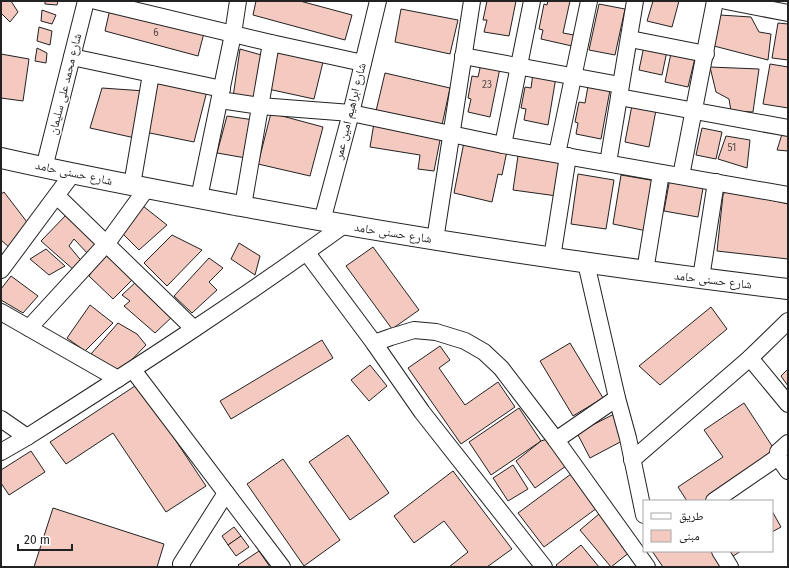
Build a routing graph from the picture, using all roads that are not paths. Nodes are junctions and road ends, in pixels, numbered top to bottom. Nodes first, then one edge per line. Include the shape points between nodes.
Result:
1 (86, 1) edge
2 (96, 1) edge
3 (238, 1) edge
4 (378, 1) edge
5 (472, 1) edge
6 (532, 1) edge
7 (588, 1) edge
8 (715, 1) edge
9 (726, 1) edge
10 (630, 2) edge
11 (788, 13) edge
12 (233, 34) junction
13 (630, 40) junction
14 (271, 43) junction
15 (706, 54) junction
16 (463, 56) junction
17 (72, 57) junction
18 (363, 63) junction
19 (519, 66) junction
20 (151, 74) junction
21 (573, 76) junction
22 (620, 91) junction
23 (221, 94) junction
24 (260, 106) junction
25 (693, 110) junction
26 (351, 113) junction
27 (788, 128) edge
28 (452, 134) junction
29 (504, 145) junction
30 (562, 155) junction
31 (1, 158) edge
32 (608, 163) junction
33 (44, 168) junction
34 (73, 173) junction
35 (661, 173) junction
36 (680, 176) junction
37 (716, 182) junction
38 (140, 187) junction
39 (788, 195) edge
40 (57, 196) junction
41 (199, 198) junction
42 (243, 206) junction
43 (322, 222) junction
44 (344, 225) junction
45 (435, 240) junction
46 (107, 243) junction
47 (306, 253) junction
48 (552, 258) junction
49 (586, 263) junction
50 (1, 270) edge
51 (645, 272) junction
52 (701, 278) junction
53 (788, 289) edge
54 (2, 316) edge
55 (788, 321) edge
56 (29, 328) junction
57 (194, 329) junction
58 (374, 343) junction
59 (750, 358) junction
60 (133, 370) junction
61 (118, 379) junction
62 (617, 398) junction
63 (788, 404) edge
64 (1, 420) edge
65 (27, 437) junction
66 (556, 440) junction
67 (788, 443) edge
68 (1, 452) edge
69 (778, 457) junction
70 (632, 460) junction
71 (788, 471) edge
72 (226, 492) junction
73 (715, 500) edge
74 (643, 510) edge
75 (721, 552) edge
76 (645, 558) edge
77 (181, 566) edge
78 (282, 567) edge
79 (544, 567) edge
80 (730, 567) edge

1 - 17 street, شارع محمد على سليمان
2 - 12 street
3 - 12 street
4 - 18 street, شارع ابراهيم امين عمر
5 - 16 street
6 - 19 street
7 - 21 street
8 - 15 street
9 - 11 street
10 - 13 street
12 - 14 street
12 - 23 street
13 - 15 street
13 - 22 street
14 - 18 street
14 - 24 street
15 - 25 street
16 - 19 street
16 - 28 street
17 - 20 street
17 - 33 street, شارع محمد على سليمان
18 - 26 street, شارع ابراهيم امين عمر
19 - 21 street
19 - 29 street
20 - 23 street
20 - 38 street
21 - 22 street
21 - 30 street
22 - 25 street
22 - 32 street
23 - 24 street
23 - 41 street
24 - 26 street
24 - 42 street
25 - 27 street
25 - 36 street
26 - 28 street
26 - 43 street, شارع ابراهيم امين عمر
28 - 29 street
28 - 45 street
29 - 30 street
30 - 32 street
30 - 48 street
31 - 33 street, شارع حسنى حامد
32 - 35 street
33 - 34 street, شارع حسنى حامد
34 - 38 street, شارع حسنى حامد
34 - 40 street
35 - 36 street
35 - 51 street
36 - 37 street
37 - 39 street
37 - 52 street
38 - 41 street, شارع حسنى حامد
38 - 46 street
40 - 46 street
40 - 50 street
41 - 42 street, شارع حسنى حامد
42 - 43 street, شارع حسنى حامد
43 - 44 street, شارع حسنى حامد
44 - 45 street, شارع حسنى حامد
44 - 47 street
45 - 48 street, شارع حسنى حامد
46 - 56 street
46 - 57 street
47 - 57 street
47 - 58 street
48 - 49 street, شارع حسنى حامد
49 - 51 street, شارع حسنى حامد
49 - 62 street
51 - 52 street, شارع حسنى حامد
52 - 53 street, شارع حسنى حامد
54 - 56 street
55 - 59 street
56 - 61 street
57 - 60 street
58 - 66 street via 414,330 436,332 465,341 484,352 502,368
58 - 79 street via 422,412
59 - 63 street
59 - 70 street
60 - 61 street
60 - 72 street
61 - 65 street
62 - 66 street
62 - 70 street
64 - 65 street
65 - 68 street
66 - 76 street
67 - 69 street via 778,452
69 - 71 street
69 - 73 street
70 - 74 street
72 - 77 street
72 - 78 street
75 - 80 street

